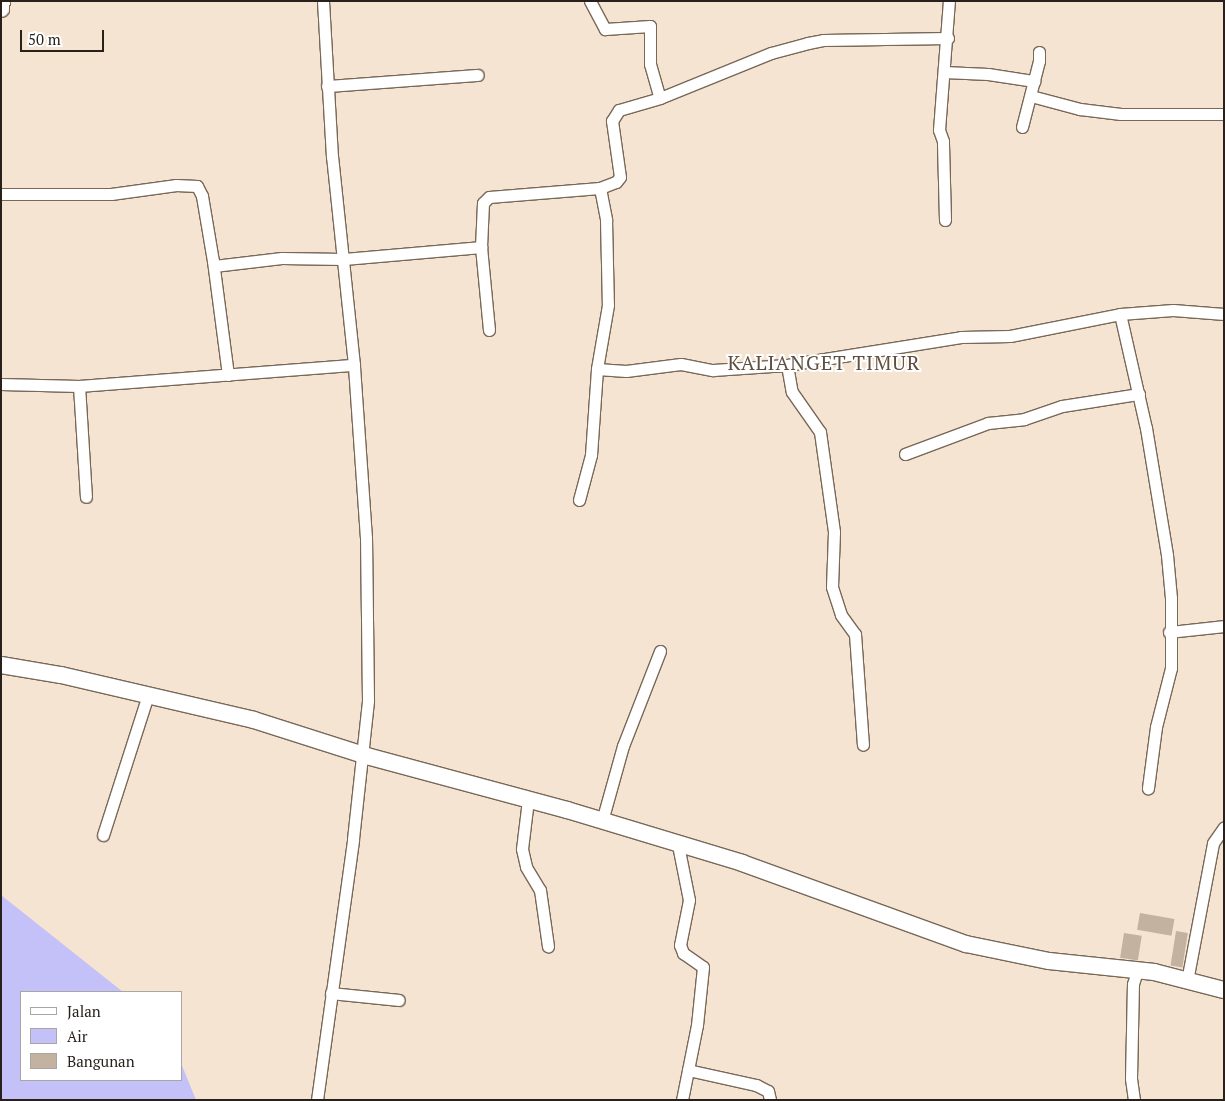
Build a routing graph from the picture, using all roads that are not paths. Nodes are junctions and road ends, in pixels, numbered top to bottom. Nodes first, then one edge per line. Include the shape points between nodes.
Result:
1 (2, 1) edge
2 (323, 1) edge
3 (590, 1) edge
4 (949, 1) edge
5 (1, 9) edge
6 (948, 38) junction
7 (1038, 52) dead end
8 (944, 72) junction
9 (478, 76) dead end
10 (1034, 81) junction
11 (327, 86) junction
12 (1031, 96) junction
13 (660, 98) junction
14 (1224, 114) edge
15 (1022, 127) dead end
16 (600, 188) junction
17 (1, 194) edge
18 (945, 220) dead end
19 (481, 247) junction
20 (344, 259) junction
21 (214, 266) junction
22 (1120, 314) junction
23 (1224, 314) edge
24 (489, 330) dead end
25 (354, 365) junction
26 (787, 365) junction
27 (597, 369) junction
28 (228, 375) junction
29 (1, 384) edge
30 (79, 386) junction
31 (1139, 394) junction
32 (905, 454) dead end
33 (86, 497) dead end
34 (579, 500) dead end
35 (1224, 626) edge
36 (1169, 632) junction
37 (660, 651) dead end
38 (1, 664) edge
39 (148, 695) junction
40 (864, 745) dead end
41 (361, 754) junction
42 (1148, 788) dead end
43 (528, 800) junction
44 (602, 821) junction
45 (1224, 828) edge
46 (103, 835) dead end
47 (678, 845) junction
48 (548, 946) dead end
49 (1137, 971) junction
50 (1187, 981) junction
51 (1224, 990) edge
52 (331, 993) junction
53 (399, 1000) dead end
54 (688, 1070) junction
55 (317, 1100) edge
56 (682, 1100) edge
57 (770, 1100) edge
58 (1134, 1100) edge

1 - 5 main road
2 - 11 street
3 - 13 street via 605,29 650,26 650,64
4 - 6 street
6 - 8 street
6 - 13 street via 823,40 771,53
7 - 10 street
8 - 10 street
8 - 18 street via 939,130 943,141
9 - 11 street
10 - 12 street
11 - 20 street
12 - 14 street via 1080,109 1121,114
12 - 15 street
13 - 16 street via 619,110 614,115 620,177
16 - 19 street via 489,197 481,209
16 - 27 street via 606,220 608,305
17 - 21 street via 111,194 191,184 197,186 202,196
19 - 20 street
19 - 24 street
20 - 21 street via 282,258
20 - 25 street
21 - 28 street
22 - 23 street via 1173,310
22 - 26 street via 1010,336 961,337
22 - 31 street
25 - 28 street
25 - 41 street via 366,538 368,623 368,700
26 - 27 street via 713,370 681,364 626,371
26 - 40 street via 792,392 820,432 834,532 833,593 841,615 855,634
27 - 34 street via 590,455
28 - 30 street
29 - 30 street
30 - 33 street
31 - 32 street via 1062,406 1024,418 988,423
31 - 36 street via 1167,555
35 - 36 street
36 - 42 street via 1168,690 1156,726
37 - 44 street via 623,746
38 - 39 main road
39 - 41 main road via 254,720
39 - 46 street
41 - 43 main road
41 - 52 street via 353,839
43 - 44 main road
43 - 48 street via 522,849 526,867 540,890
44 - 47 main road
45 - 50 street via 1213,843
47 - 49 main road via 742,863 966,944 1049,961
47 - 54 street via 689,900 680,945 683,953 700,962 702,967 697,1025
49 - 50 main road
49 - 58 street via 1133,984 1131,1078
50 - 51 main road
52 - 53 street
52 - 55 street
54 - 56 street
54 - 57 street via 756,1085 768,1091

